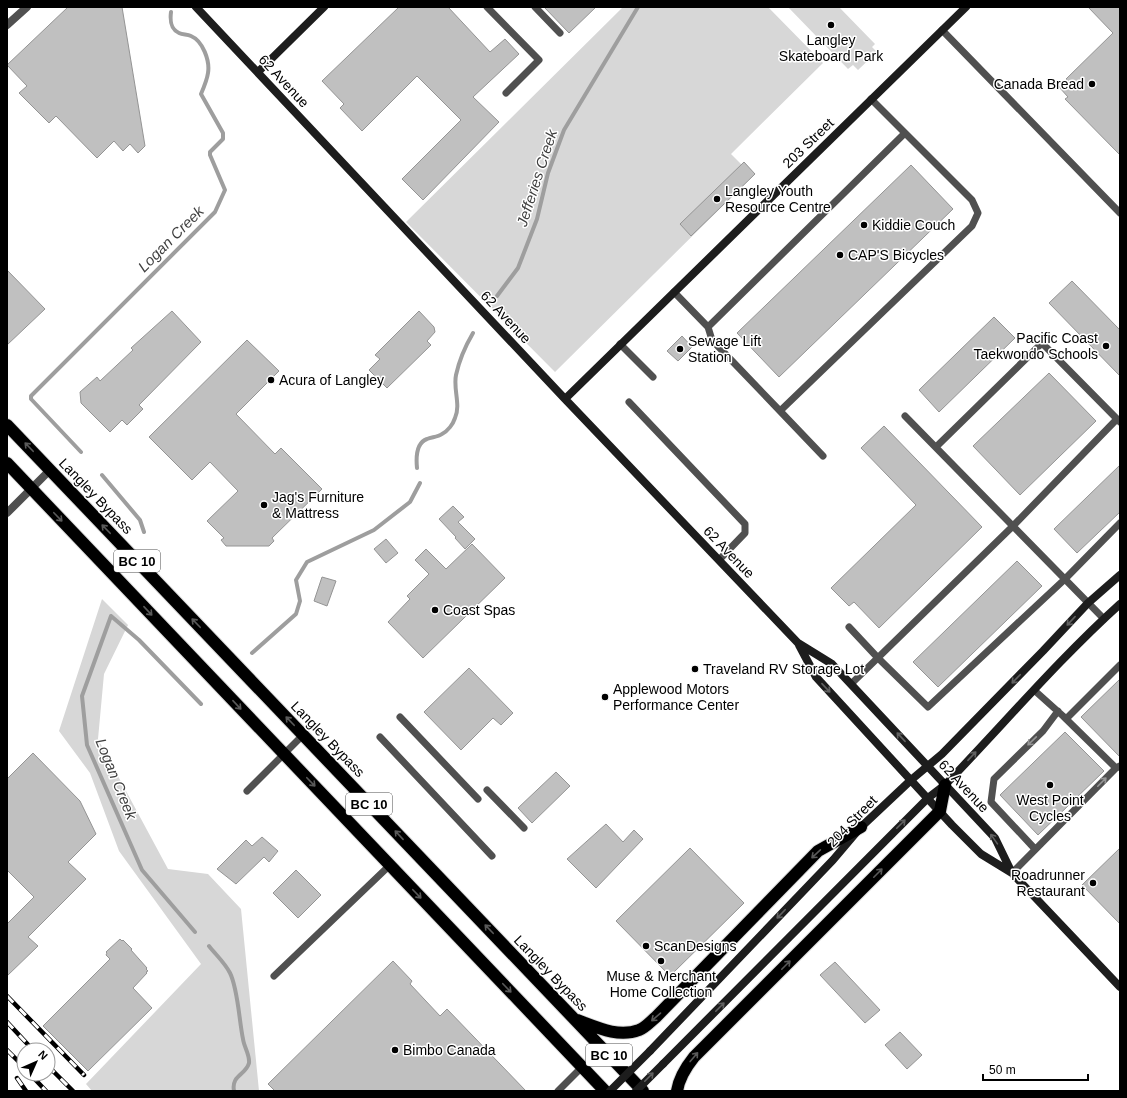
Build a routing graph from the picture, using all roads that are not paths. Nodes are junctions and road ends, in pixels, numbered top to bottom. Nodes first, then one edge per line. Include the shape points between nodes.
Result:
1 (26, 7) edge
2 (196, 7) edge
3 (324, 7) edge
4 (487, 7) edge
5 (535, 7) edge
6 (966, 7) edge
7 (7, 25) edge
8 (942, 30) junction
9 (560, 33) dead end
10 (258, 72) junction
11 (506, 93) dead end
12 (872, 99) junction
13 (905, 133) junction
14 (1120, 213) edge
15 (674, 292) junction
16 (708, 327) junction
17 (620, 344) junction
18 (653, 377) dead end
19 (565, 399) junction
20 (629, 402) dead end
21 (780, 411) junction
22 (905, 416) dead end
23 (1119, 420) edge
24 (7, 425) edge
25 (936, 447) junction
26 (823, 456) dead end
27 (7, 462) edge
28 (50, 470) junction
29 (31, 488) junction
30 (7, 513) edge
31 (1120, 523) edge
32 (1013, 526) junction
33 (719, 560) junction
34 (1120, 575) edge
35 (1065, 579) junction
36 (1088, 603) junction
37 (1120, 604) edge
38 (1104, 619) junction
39 (849, 627) dead end
40 (798, 643) junction
41 (878, 658) junction
42 (1120, 666) edge
43 (850, 684) junction
44 (1034, 690) junction
45 (1058, 711) junction
46 (400, 717) dead end
47 (1066, 719) junction
48 (303, 735) junction
49 (380, 737) dead end
50 (284, 754) junction
51 (927, 766) junction
52 (1118, 767) edge
53 (911, 780) junction
54 (945, 785) junction
55 (487, 790) dead end
56 (247, 791) dead end
57 (928, 798) junction
58 (478, 799) dead end
59 (940, 811) junction
60 (861, 827) junction
61 (524, 828) dead end
62 (1035, 850) junction
63 (492, 856) dead end
64 (390, 866) junction
65 (1012, 873) junction
66 (274, 976) dead end
67 (1120, 987) edge
68 (576, 1020) junction
69 (582, 1067) junction
70 (558, 1091) edge
71 (605, 1091) edge
72 (610, 1091) edge
73 (636, 1091) edge
74 (642, 1091) edge
75 (677, 1091) edge

1 - 7 street
2 - 10 street, 62 Avenue
3 - 10 street
4 - 11 lane via 540,60
5 - 9 lane
6 - 8 street, 203 Street
8 - 12 street, 203 Street
8 - 14 lane
10 - 19 street, 62 Avenue
12 - 13 lane
12 - 15 street, 203 Street
13 - 16 lane
13 - 21 lane via 972,200 978,213 972,226
15 - 16 lane
15 - 17 street, 203 Street
16 - 21 lane via 712,340
17 - 18 lane
17 - 19 street, 203 Street
19 - 33 street, 62 Avenue
20 - 33 lane via 745,524 745,533
21 - 26 lane
22 - 25 lane
23 - 25 lane via 1042,343
23 - 32 lane
28 -> 24 highway, Langley Bypass / BC 10
25 - 32 lane
27 - 29 highway, BC 10
28 - 29 street
48 -> 28 highway, Langley Bypass / BC 10
29 - 30 street
29 -> 50 highway, BC 10
31 - 35 lane
32 - 35 lane
32 - 41 lane
33 - 40 street, 62 Avenue
34 - 36 street, 204 Street
35 - 36 lane
35 - 41 lane via 928,707
36 - 38 lane
36 -> 51 street, 204 Street via 951,745
37 - 38 street
38 - 44 street
39 - 41 lane
40 - 43 street, 62 Avenue via 832,664
40 -> 53 street, 62 Avenue via 816,677
41 - 43 lane
42 - 47 lane
51 -> 43 street, 62 Avenue
44 - 45 lane
54 -> 44 street
45 - 47 lane
45 -> 62 lane via 1043,731 994,779 990,802
46 - 58 lane
47 - 52 lane
48 - 50 lane
68 -> 48 highway, Langley Bypass / BC 10
49 - 63 lane
50 - 56 lane
50 -> 64 highway, BC 10
51 - 53 street, 204 Street
51 - 54 street, 62 Avenue
62 -> 52 lane
53 - 57 street, 62 Avenue
53 - 60 street, 204 Street
54 - 57 street
54 - 59 highway
65 -> 54 street, 62 Avenue via 995,838
55 - 61 lane
57 - 59 street, 62 Avenue
73 -> 57 street, bridge
59 - 65 street, 62 Avenue via 980,854
75 -> 59 highway via 684,1070 694,1057
60 -> 68 highway via 818,851 656,1017 639,1030 625,1033 608,1031
60 -> 72 street, 204 Street, bridge via 833,860
62 - 65 lane
64 - 66 lane
64 -> 69 highway, BC 10
65 - 67 street, 62 Avenue
68 - 74 highway, Langley Bypass / BC 10
69 - 70 lane
69 - 71 highway, BC 10

